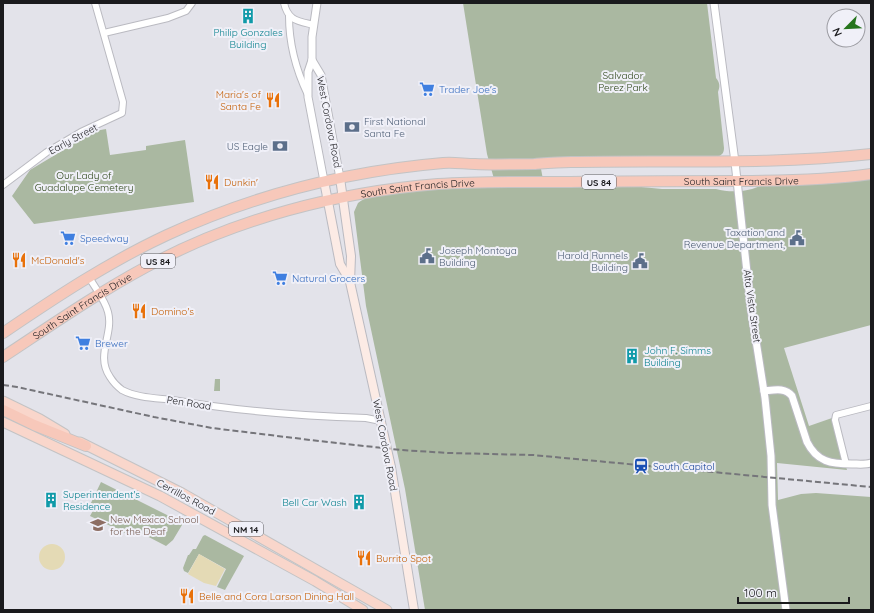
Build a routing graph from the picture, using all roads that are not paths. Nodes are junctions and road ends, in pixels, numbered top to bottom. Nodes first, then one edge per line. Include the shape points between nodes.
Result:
1 (95, 3) edge
2 (192, 3) edge
3 (284, 3) edge
4 (318, 3) edge
5 (714, 3) edge
6 (289, 16) junction
7 (314, 25) junction
8 (104, 32) junction
9 (312, 60) junction
10 (308, 97) junction
11 (871, 154) edge
12 (735, 162) junction
13 (871, 174) edge
14 (340, 178) junction
15 (324, 181) junction
16 (737, 181) junction
17 (3, 185) edge
18 (344, 198) junction
19 (329, 201) junction
20 (89, 277) junction
21 (350, 282) junction
22 (98, 294) junction
23 (5, 331) edge
24 (3, 357) edge
25 (764, 391) junction
26 (3, 401) edge
27 (871, 406) edge
28 (3, 410) edge
29 (381, 421) junction
30 (3, 422) edge
31 (86, 446) junction
32 (871, 463) edge
33 (846, 464) junction
34 (297, 558) junction
35 (292, 569) junction
36 (363, 610) edge
37 (387, 610) edge
38 (414, 610) edge
39 (786, 610) edge

1 - 8 street
2 - 8 street via 186,11 168,18
3 - 6 street
4 - 7 street, West Cordova Road
5 - 12 street, Alta Vista Street
6 - 7 street via 294,20
6 - 10 street via 289,32 298,72
7 - 9 street, West Cordova Road
8 - 17 street, Early Street via 123,102 122,113 81,132 47,152
9 - 10 street, West Cordova Road via 308,72
9 - 14 street, West Cordova Road via 321,75
10 - 15 street, West Cordova Road
11 - 12 highway, South Saint Francis Drive / US 84 via 823,159
12 - 14 highway, South Saint Francis Drive / US 84 via 446,163
12 - 16 street, Alta Vista Street
13 - 16 highway, South Saint Francis Drive / US 84 via 798,180
14 - 15 highway, South Saint Francis Drive / US 84
14 - 18 main road, West Cordova Road
15 - 19 main road, West Cordova Road
15 - 20 highway, South Saint Francis Drive / US 84 via 245,204 202,220 142,248
16 - 18 highway, South Saint Francis Drive / US 84 via 478,182 411,187
16 - 25 street, Alta Vista Street via 751,310
18 - 19 highway, South Saint Francis Drive / US 84
18 - 21 main road, West Cordova Road via 351,256
19 - 21 main road, West Cordova Road via 340,264
19 - 22 highway, South Saint Francis Drive / US 84 via 261,219 202,241 146,267
20 - 22 street, Pen Road
20 - 23 highway, South Saint Francis Drive / US 84
21 - 29 main road, West Cordova Road
22 - 24 highway, South Saint Francis Drive / US 84
22 - 29 street, Pen Road via 108,312 109,321 104,350 105,368 113,381 123,390 220,408
25 - 33 street via 782,390 790,393 796,404 807,442 814,454 826,462
25 - 39 street, Alta Vista Street via 771,456 772,505
26 - 31 main road, Cerrillos Road / NM 14
27 - 33 street via 836,415
28 - 31 highway
29 - 38 main road, West Cordova Road
30 - 35 main road, Cerrillos Road / NM 14 via 160,496
31 - 34 main road, Cerrillos Road / NM 14 via 182,493
32 - 33 street
34 - 35 main road
34 - 37 main road, Cerrillos Road / NM 14
35 - 36 main road, Cerrillos Road / NM 14

